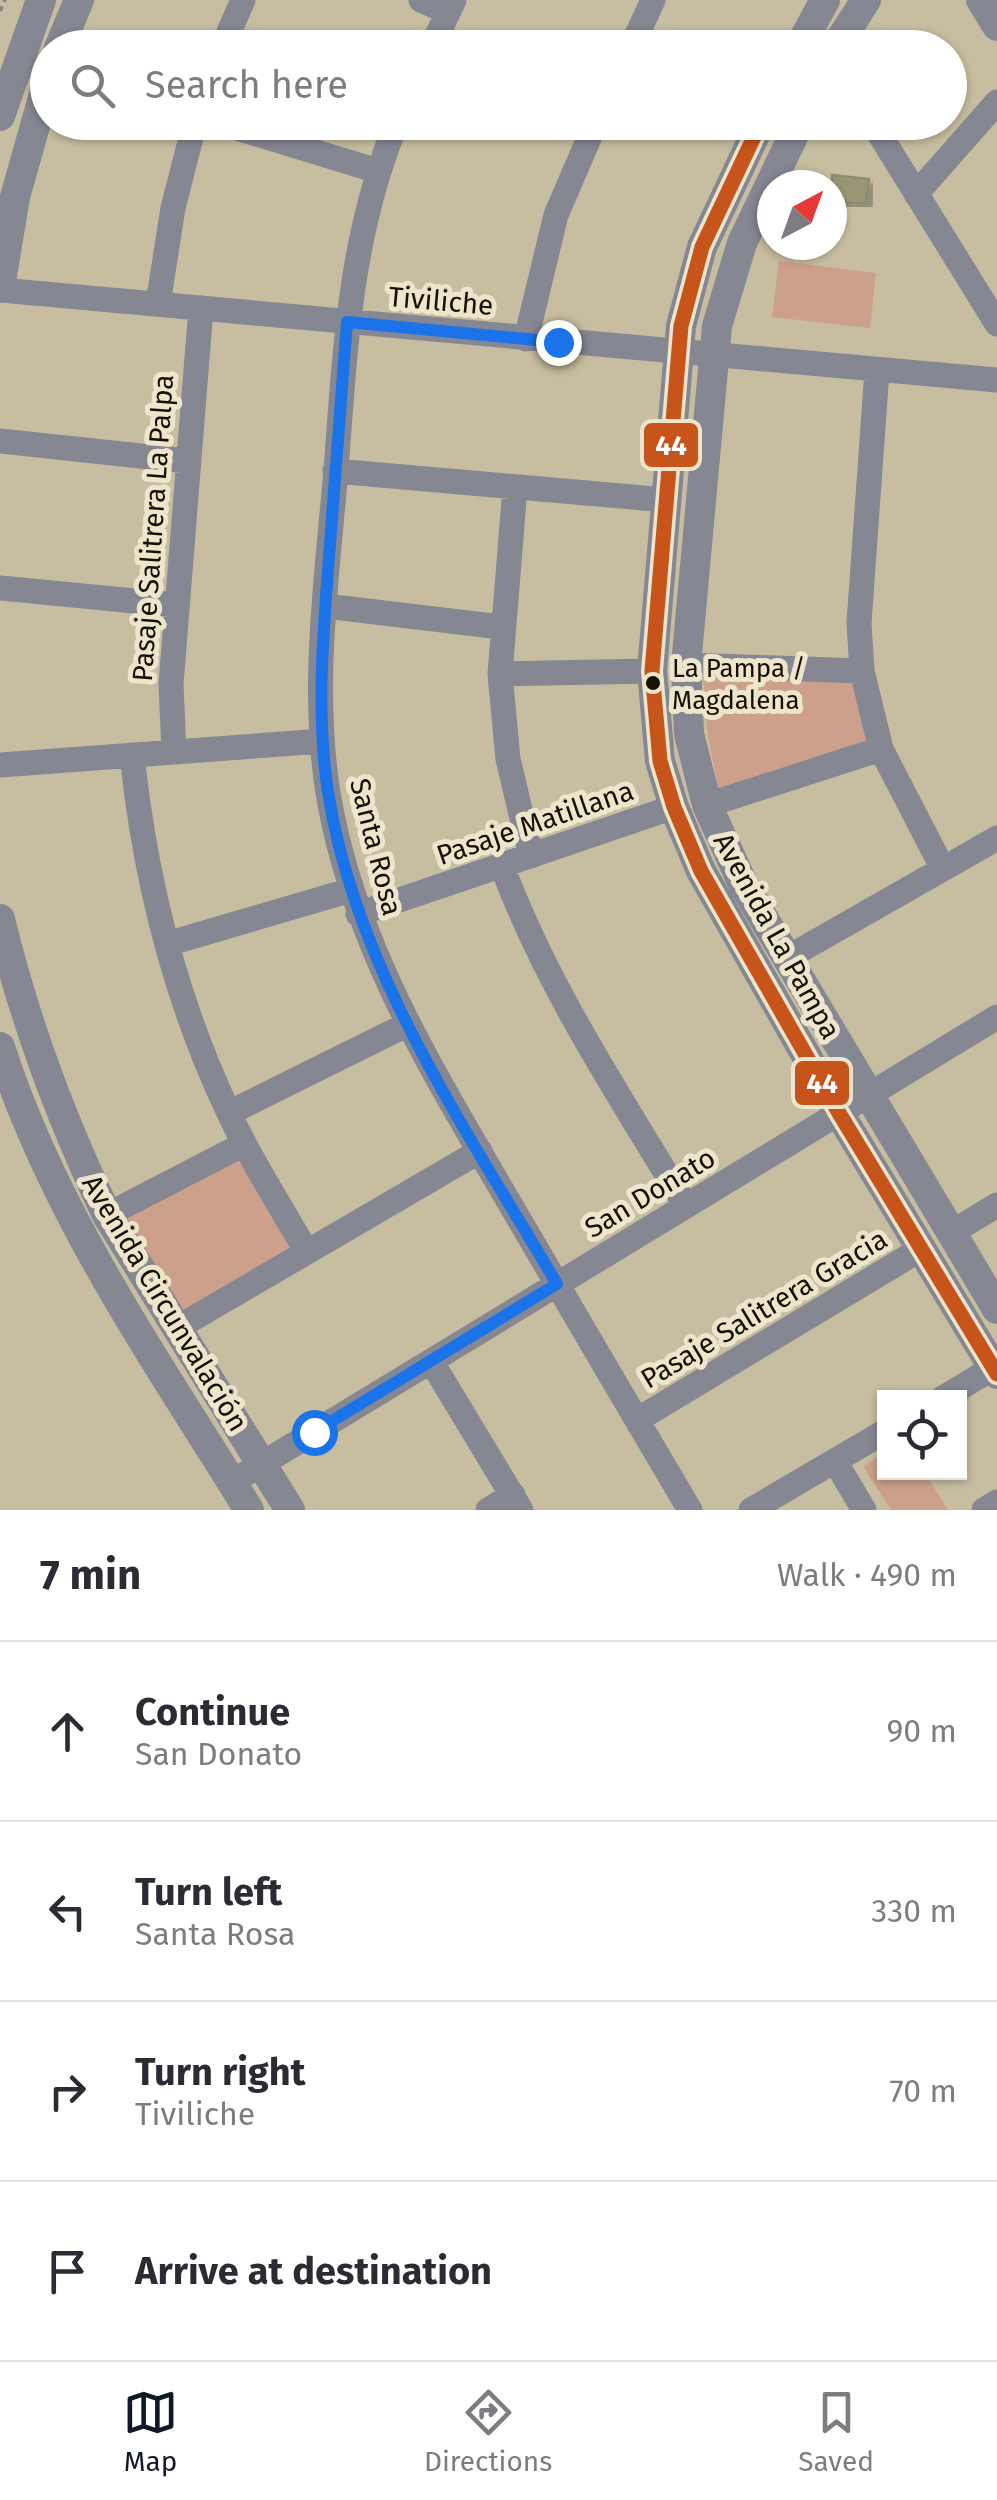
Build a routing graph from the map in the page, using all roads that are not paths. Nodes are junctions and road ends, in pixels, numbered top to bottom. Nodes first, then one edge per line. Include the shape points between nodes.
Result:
1 (41, 0) edge
2 (79, 0) edge
3 (242, 0) edge
4 (420, 0) edge
5 (653, 0) edge
6 (825, 0) edge
7 (866, 0) edge
8 (981, 0) edge
9 (451, 6) edge
10 (997, 26) edge
11 (30, 30) edge
12 (66, 30) edge
13 (230, 30) edge
14 (440, 30) edge
15 (639, 30) edge
16 (808, 30) edge
17 (847, 30) edge
18 (30, 31) edge
19 (997, 102) edge
20 (0, 116) edge
21 (967, 136) edge
22 (31, 140) edge
23 (190, 140) edge
24 (275, 140) edge
25 (390, 140) edge
26 (588, 140) edge
27 (753, 140) edge
28 (792, 140) edge
29 (883, 140) edge
30 (964, 140) edge
31 (378, 172) junction
32 (916, 194) junction
33 (0, 289) edge
34 (158, 304) junction
35 (200, 308) junction
36 (347, 322) junction
37 (997, 324) edge
38 (526, 338) junction
39 (678, 353) junction
40 (712, 355) junction
41 (877, 371) junction
42 (997, 380) edge
43 (0, 441) edge
44 (187, 461) junction
45 (336, 471) junction
46 (515, 486) junction
47 (666, 500) junction
48 (0, 588) edge
49 (176, 606) junction
50 (325, 606) junction
51 (501, 628) junction
52 (686, 665) junction
53 (862, 671) junction
54 (652, 672) junction
55 (500, 674) junction
56 (322, 742) junction
57 (882, 748) junction
58 (174, 752) junction
59 (132, 756) junction
60 (0, 765) edge
61 (707, 805) junction
62 (674, 808) junction
63 (997, 838) edge
64 (531, 856) junction
65 (502, 866) junction
66 (943, 869) junction
67 (355, 902) junction
68 (0, 919) edge
69 (166, 944) junction
70 (787, 958) junction
71 (997, 1017) edge
72 (406, 1024) junction
73 (0, 1047) edge
74 (868, 1096) junction
75 (229, 1113) junction
76 (839, 1113) junction
77 (244, 1144) junction
78 (480, 1152) junction
79 (997, 1205) edge
80 (686, 1206) junction
81 (108, 1215) junction
82 (951, 1233) junction
83 (921, 1249) junction
84 (308, 1252) junction
85 (557, 1284) junction
86 (997, 1309) edge
87 (178, 1328) junction
88 (431, 1361) junction
89 (995, 1371) edge
90 (958, 1390) edge
91 (637, 1420) junction
92 (877, 1436) edge
93 (836, 1460) junction
94 (261, 1464) junction
95 (232, 1482) junction
96 (997, 1502) edge
97 (517, 1503) edge
98 (248, 1510) edge
99 (290, 1510) edge
100 (488, 1510) edge
101 (690, 1510) edge
102 (751, 1510) edge
103 (864, 1510) edge
104 (984, 1510) edge

1 - 11 street
2 - 12 street
3 - 13 street
4 - 9 street
5 - 15 street
6 - 16 street
7 - 17 street
8 - 10 street
9 - 14 street
18 - 20 street
19 - 21 street
22 - 33 street
23 - 34 street
24 - 31 street
25 - 31 street, Santa Rosa
26 - 38 street via 556,214
27 - 39 street, Avenida La Pampa via 702,247
28 - 40 street, Avenida La Pampa via 732,270
29 - 32 street
30 - 32 street
31 - 36 street, Santa Rosa
32 - 37 street
33 - 34 street, Tiviliche
34 - 35 street, Tiviliche
35 - 36 street, Tiviliche
35 - 44 street, Pasaje Salitrera La Palpa
36 - 38 street, Tiviliche
36 - 45 street, Santa Rosa
38 - 39 street, Tiviliche
39 - 40 street, Tiviliche
39 - 47 street, Avenida La Pampa
40 - 41 street, Tiviliche
40 - 52 street, Avenida La Pampa
41 - 42 street, Tiviliche
41 - 53 street via 859,624
43 - 44 street
44 - 49 street, Pasaje Salitrera La Palpa
45 - 46 street
45 - 50 street, Santa Rosa
46 - 47 street
46 - 51 street
47 - 54 street, Avenida La Pampa
48 - 49 street
49 - 58 street, Pasaje Salitrera La Palpa
50 - 51 street
50 - 56 street, Santa Rosa
51 - 55 street
52 - 53 street
52 - 61 street, Avenida La Pampa via 688,734
53 - 57 street
54 - 55 street
54 - 62 street, Avenida La Pampa via 656,738
55 - 64 street via 511,776
56 - 58 street
56 - 67 street, Santa Rosa
57 - 61 street
57 - 66 street
58 - 59 street
59 - 60 street
59 - 69 street
61 - 70 street, Avenida La Pampa via 736,872
62 - 64 street, Pasaje Matillana
62 - 76 street, Avenida La Pampa via 701,871
63 - 66 street
64 - 65 street, Pasaje Matillana
65 - 67 street, Pasaje Matillana
65 - 80 street via 556,990
66 - 70 street
67 - 69 street, Pasaje Matillana
67 - 72 street, Santa Rosa
68 - 81 street, Avenida Circunvalación via 42,1065
69 - 75 street
70 - 74 street, Avenida La Pampa
71 - 74 street, San Donato
72 - 75 street
72 - 78 street, Santa Rosa
73 - 95 street, Avenida Circunvalación via 80,1235
74 - 76 street, San Donato
74 - 82 street, Avenida La Pampa
75 - 77 street
76 - 80 street, San Donato
76 - 83 street, Avenida La Pampa
77 - 81 street
77 - 84 street
78 - 84 street
78 - 85 street, Santa Rosa
79 - 82 street
80 - 85 street, San Donato
81 - 87 street, Avenida Circunvalación
82 - 86 street, Avenida La Pampa
83 - 89 street, Avenida La Pampa
83 - 91 street, Pasaje Salitrera Gracia
84 - 87 street
85 - 88 street, San Donato
85 - 91 street, Santa Rosa
87 - 94 street, Avenida Circunvalación
88 - 94 street, San Donato
88 - 97 street
89 - 90 street
91 - 101 street, Santa Rosa
92 - 93 street
93 - 102 street
93 - 103 street
94 - 95 street, San Donato
94 - 99 street, Avenida Circunvalación
95 - 98 street, Avenida Circunvalación
96 - 104 street
97 - 100 street

